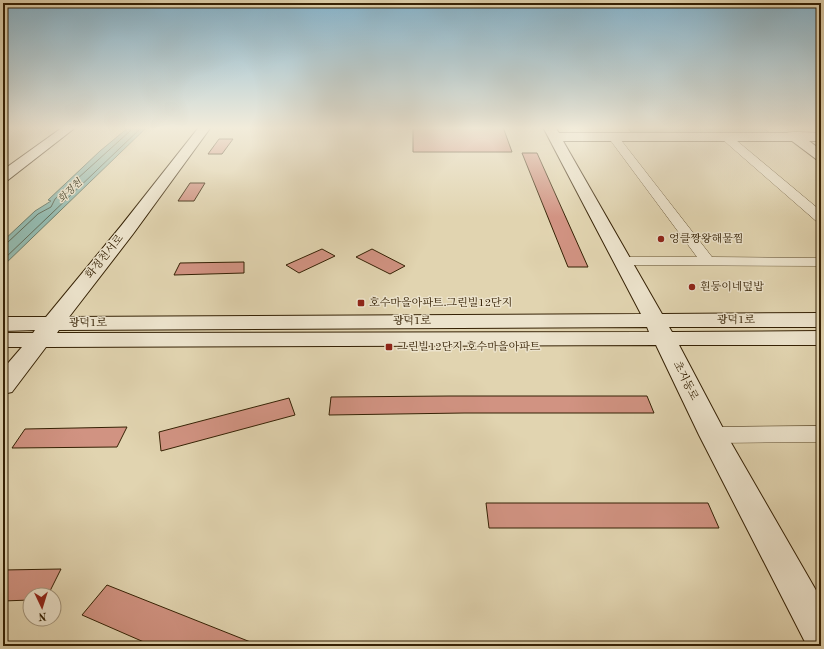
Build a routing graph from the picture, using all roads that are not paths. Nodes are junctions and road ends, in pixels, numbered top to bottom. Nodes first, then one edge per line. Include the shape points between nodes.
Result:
1 (29, 157) edge
2 (182, 157) edge
3 (566, 157) edge
4 (629, 157) edge
5 (750, 157) edge
6 (3, 177) edge
7 (821, 218) edge
8 (622, 261) junction
9 (707, 261) junction
10 (821, 262) edge
11 (821, 320) edge
12 (53, 323) junction
13 (3, 324) edge
14 (659, 330) junction
15 (821, 338) edge
16 (3, 340) edge
17 (38, 341) junction
18 (3, 386) edge
19 (821, 434) edge
20 (713, 435) junction
21 (821, 635) edge

1 - 6 street
2 - 12 street, 화정천서로
3 - 8 street, 초지동로
4 - 9 street
5 - 7 street
8 - 9 street
8 - 14 street, 초지동로
9 - 10 street
11 - 14 street, 광덕1로
12 - 13 street, 광덕1로
12 - 14 street, 광덕1로
12 - 17 street, 화정천서로
14 - 15 street, 광덕1로
14 - 17 street, 광덕1로
14 - 20 street, 초지동로
16 - 17 street, 광덕1로
17 - 18 street, 화정천서로
19 - 20 street
20 - 21 street, 초지동로

